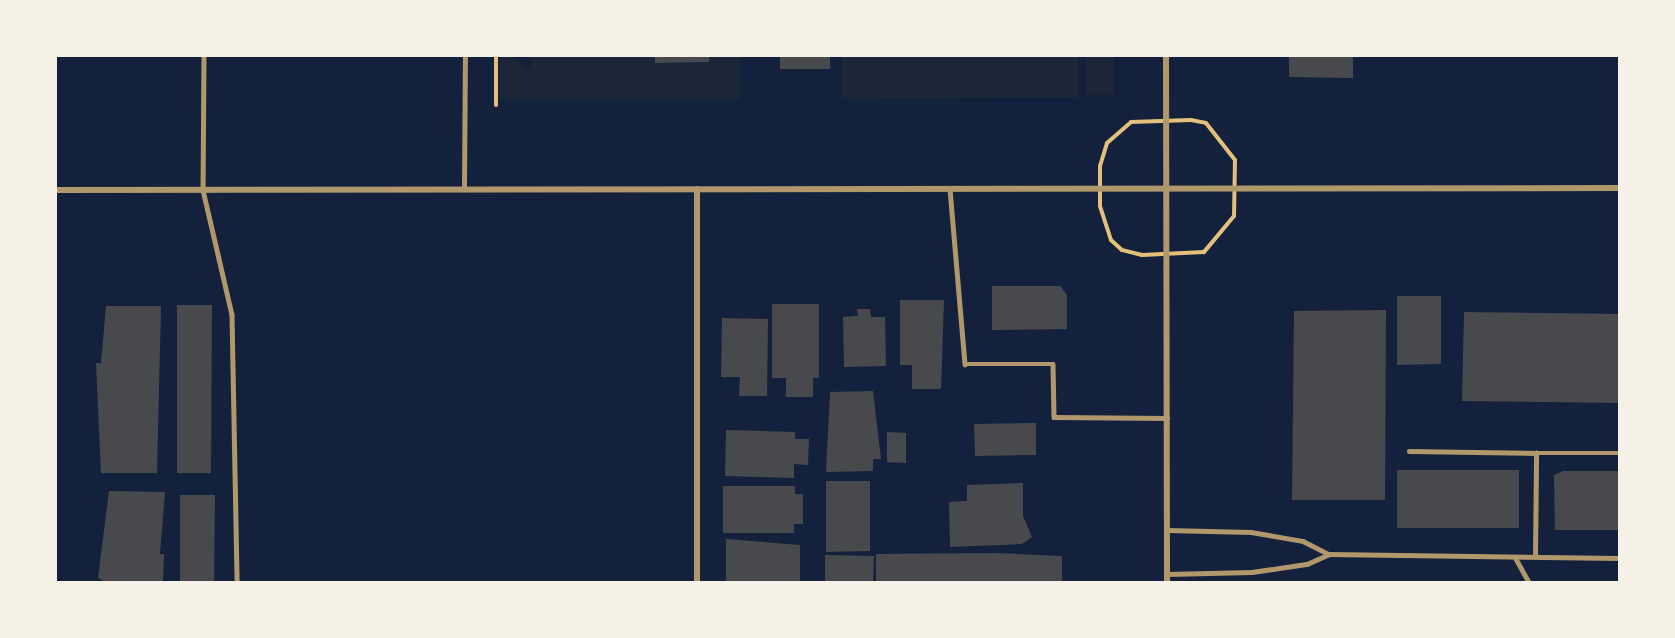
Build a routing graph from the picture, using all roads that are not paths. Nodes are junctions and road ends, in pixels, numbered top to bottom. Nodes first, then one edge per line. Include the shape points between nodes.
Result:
1 (204, 56) edge
2 (465, 56) edge
3 (1166, 56) edge
4 (1620, 188) edge
5 (464, 189) junction
6 (697, 189) junction
7 (950, 189) junction
8 (1166, 189) junction
9 (56, 190) edge
10 (203, 190) junction
11 (1167, 418) junction
12 (1409, 451) dead end
13 (1536, 453) junction
14 (1620, 453) edge
15 (1167, 530) junction
16 (1329, 554) junction
17 (1515, 557) junction
18 (1535, 557) junction
19 (1620, 558) edge
20 (1167, 574) junction
21 (237, 582) edge
22 (697, 582) edge
23 (1167, 582) edge
24 (1529, 582) edge

1 - 10 lane
2 - 5 lane
3 - 8 street
4 - 8 street
5 - 6 street
5 - 10 street
6 - 7 street
6 - 22 street
7 - 8 street
7 - 11 lane via 965,364 1053,364 1054,417
8 - 11 street
9 - 10 street
10 - 21 lane via 232,315
11 - 15 street
12 - 13 lane
13 - 14 lane
13 - 18 lane
15 - 16 lane via 1251,532 1303,541
15 - 20 street
16 - 17 lane
16 - 20 lane via 1307,564 1252,572
17 - 18 lane
17 - 24 lane
18 - 19 lane
20 - 23 street

